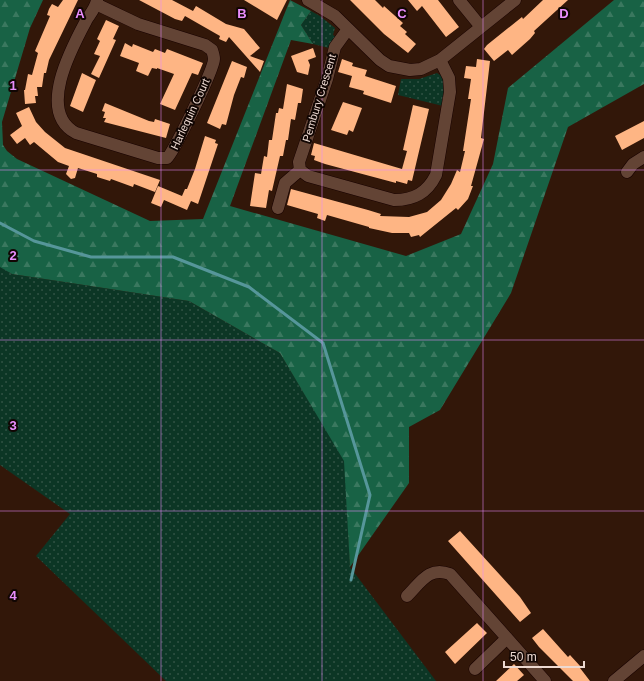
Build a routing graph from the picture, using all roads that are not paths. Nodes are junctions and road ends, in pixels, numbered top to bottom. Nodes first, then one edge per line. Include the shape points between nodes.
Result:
1 (308, 0) edge
2 (459, 0) edge
3 (515, 0) edge
4 (97, 2) edge
5 (481, 27) junction
6 (348, 29) junction
7 (440, 60) junction
8 (644, 156) edge
9 (300, 170) junction
10 (627, 172) dead end
11 (278, 208) dead end
12 (407, 596) dead end
13 (507, 638) junction
14 (644, 656) edge
15 (475, 668) dead end
16 (545, 681) edge
17 (614, 681) edge

1 - 6 street via 335,16
2 - 5 street
3 - 5 street
4 - 4 street, Harlequin Court via 138,24 205,45 212,50 214,59 200,98 184,124 173,152 167,158 158,158 76,133 69,129 61,116 57,99 59,84
5 - 7 street
6 - 7 street via 389,66 410,70 421,69
6 - 9 street, Pembury Crescent via 331,58 299,162
7 - 9 street via 449,78 450,92 436,175 423,193 405,200 394,200 308,176
8 - 10 street
9 - 11 street via 285,183
12 - 13 street via 432,572 450,574
13 - 15 street
13 - 16 street
14 - 17 street

